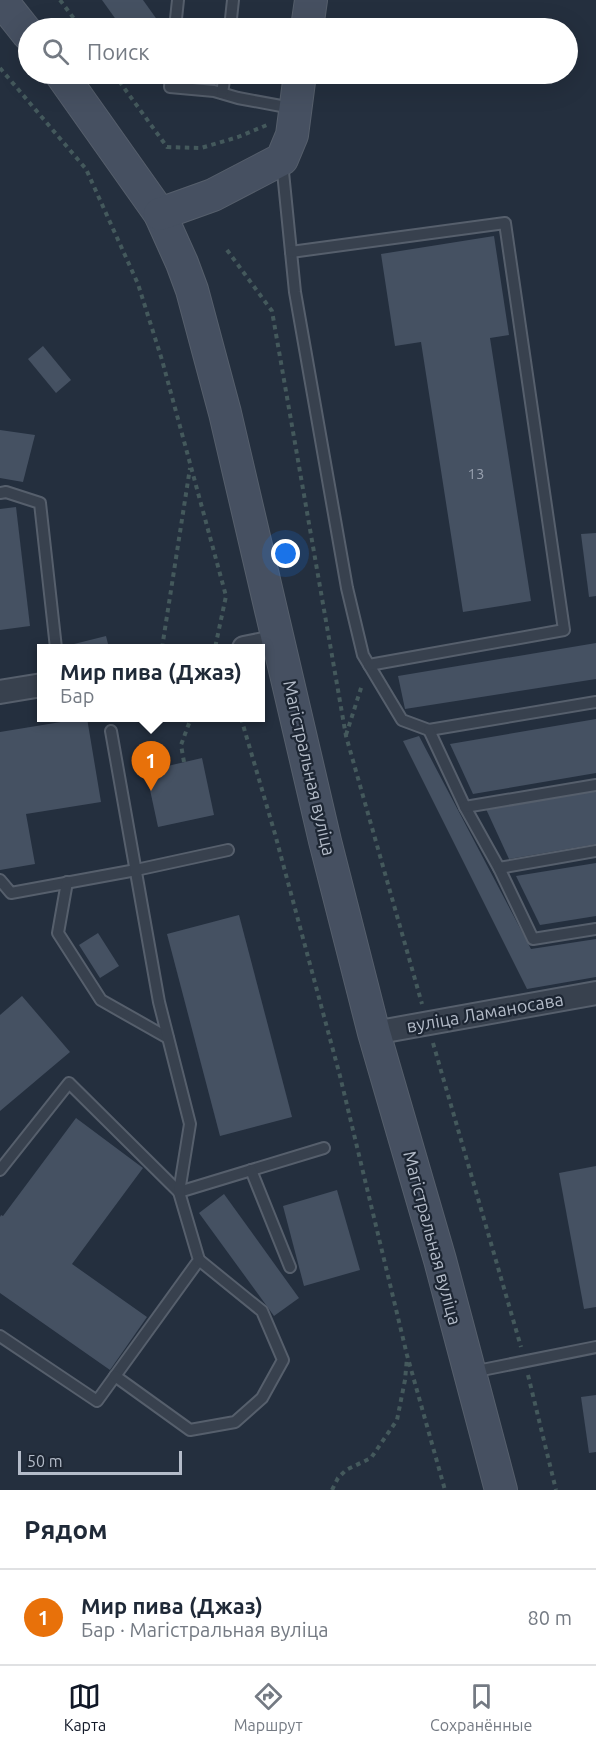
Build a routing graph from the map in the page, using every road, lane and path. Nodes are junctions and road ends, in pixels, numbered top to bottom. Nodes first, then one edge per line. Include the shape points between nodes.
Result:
1 (0, 0) edge
2 (60, 0) edge
3 (178, 0) edge
4 (233, 0) edge
5 (311, 0) edge
6 (74, 18) edge
7 (176, 18) edge
8 (231, 18) edge
9 (308, 18) edge
10 (18, 22) edge
11 (0, 68) edge
12 (68, 84) edge
13 (121, 84) edge
14 (170, 84) edge
15 (223, 84) edge
16 (297, 84) edge
17 (222, 93) junction
18 (289, 107) junction
19 (282, 159) junction
20 (159, 214) junction
21 (227, 250) dead end
22 (291, 252) junction
23 (190, 467) junction
24 (0, 493) edge
25 (279, 641) junction
26 (56, 644) edge
27 (163, 644) edge
28 (217, 644) edge
29 (264, 644) edge
30 (369, 665) junction
31 (37, 686) edge
32 (0, 692) edge
33 (596, 702) edge
34 (189, 722) edge
35 (242, 722) edge
36 (429, 730) junction
37 (111, 731) dead end
38 (346, 736) junction
39 (184, 762) dead end
40 (596, 785) edge
41 (465, 807) junction
42 (228, 850) dead end
43 (596, 852) edge
44 (499, 868) junction
45 (136, 870) junction
46 (0, 880) edge
47 (67, 882) junction
48 (596, 929) edge
49 (596, 993) edge
50 (428, 1024) junction
51 (374, 1033) junction
52 (168, 1038) junction
53 (324, 1148) dead end
54 (0, 1170) edge
55 (251, 1170) junction
56 (179, 1192) junction
57 (199, 1260) junction
58 (290, 1267) dead end
59 (0, 1336) edge
60 (596, 1347) edge
61 (407, 1355) junction
62 (525, 1362) junction
63 (469, 1373) junction
64 (115, 1376) junction
65 (332, 1490) edge
66 (445, 1490) edge
67 (501, 1490) edge
68 (556, 1490) edge

1 - 10 main road
2 - 6 path
3 - 7 lane
4 - 8 lane
5 - 9 main road
11 - 23 path via 86,169 138,284
12 - 20 main road, Магістральная вуліца
13 - 18 path via 167,147 201,148 238,137 272,123
14 - 17 lane
15 - 17 lane
16 - 18 main road
17 - 18 lane
18 - 19 main road via 292,135
19 - 20 main road via 213,195
19 - 22 lane
20 - 25 main road, Магістральная вуліца via 192,290
21 - 38 path via 272,311
22 - 30 lane via 347,588 363,656
22 - 30 lane via 506,223 564,630
23 - 27 path
23 - 28 path via 226,596
24 - 26 lane via 40,502
25 - 29 street
25 - 51 main road, Магістральная вуліца
30 - 36 lane via 402,720
30 - 38 path
31 - 32 street
33 - 36 lane
34 - 39 path via 181,745
35 - 61 path via 337,1065
36 - 41 lane
37 - 45 lane
38 - 50 path
40 - 41 lane
41 - 44 lane
42 - 45 lane
43 - 44 lane
44 - 48 lane via 533,939
45 - 47 lane
45 - 52 lane
46 - 47 lane via 11,893
47 - 52 lane via 58,933 101,1000
49 - 50 street, вуліца Ламаносава
50 - 51 street, вуліца Ламаносава
50 - 62 path
51 - 63 main road, Магістральная вуліца
52 - 56 lane via 190,1124
53 - 55 lane
54 - 56 lane via 69,1083
55 - 56 lane
55 - 58 lane
56 - 57 lane
57 - 64 lane
57 - 64 lane via 262,1311 283,1360 262,1398 235,1422 190,1430
59 - 64 lane via 97,1401
60 - 62 lane
61 - 65 path via 397,1420 371,1458 346,1470
61 - 66 path
62 - 63 lane
62 - 68 path
63 - 67 main road, Магістральная вуліца

